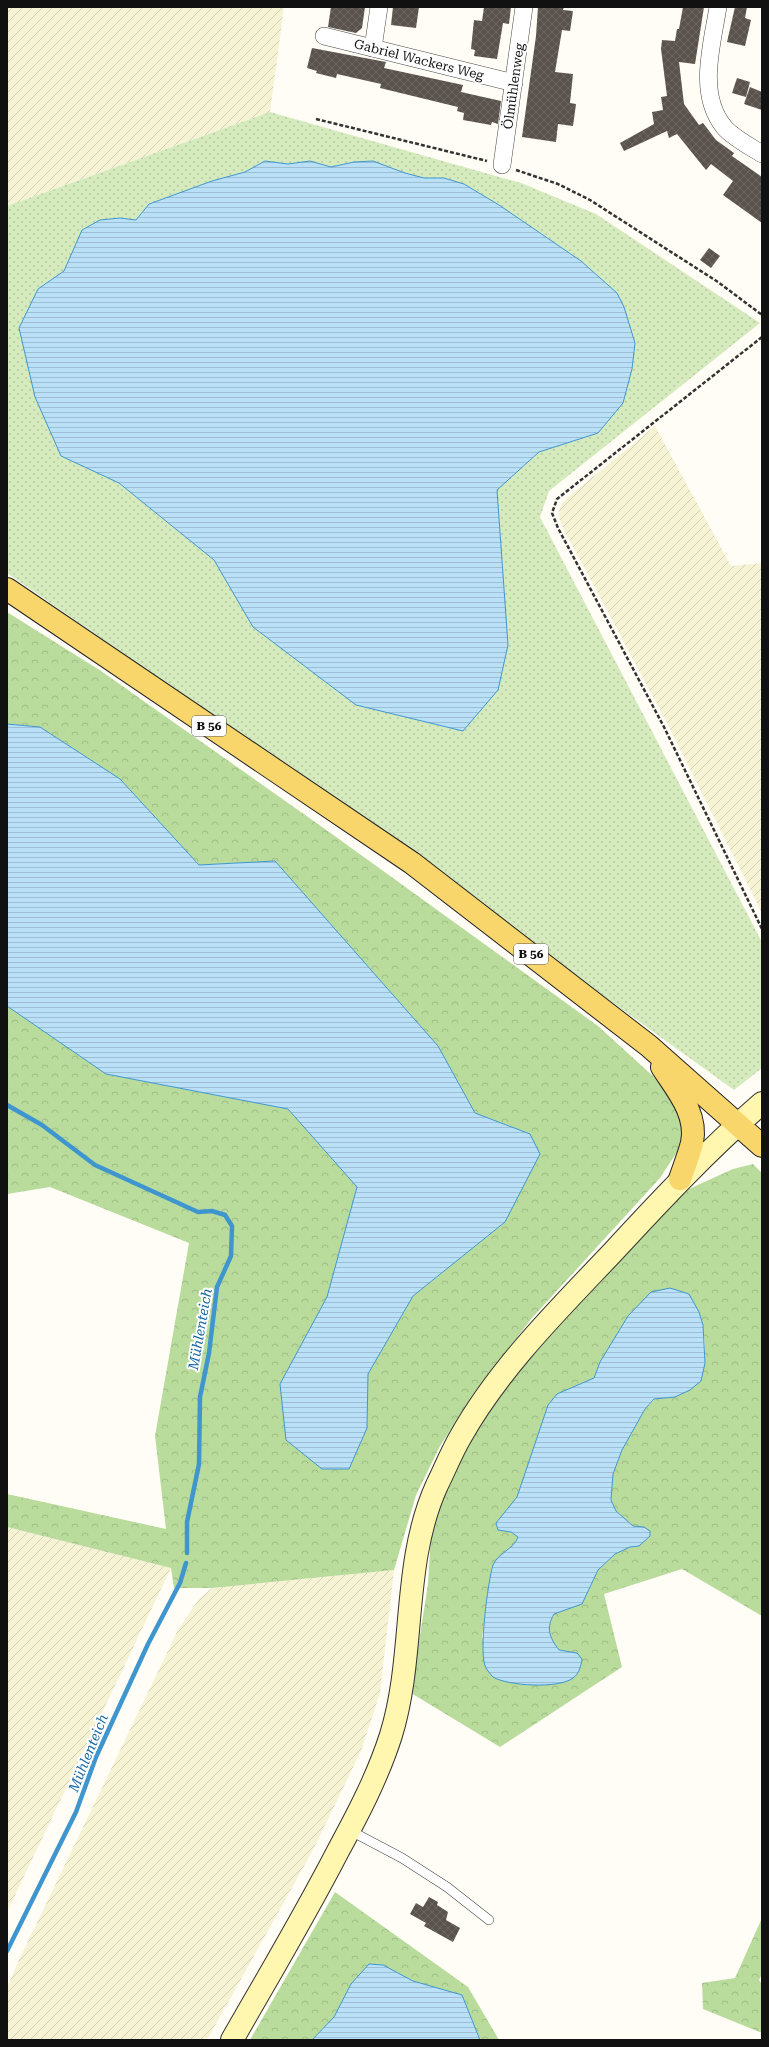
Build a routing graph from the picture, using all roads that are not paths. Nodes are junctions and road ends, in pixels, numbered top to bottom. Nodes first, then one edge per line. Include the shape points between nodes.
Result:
1 (379, 7) edge
2 (524, 7) edge
3 (718, 7) edge
4 (324, 36) dead end
5 (373, 48) junction
6 (514, 83) junction
7 (762, 154) edge
8 (502, 165) road end
9 (7, 589) edge
10 (649, 1046) junction
11 (762, 1103) edge
12 (738, 1123) junction
13 (762, 1146) edge
14 (680, 1179) junction
15 (349, 1830) junction
16 (489, 1920) dead end
17 (232, 2040) edge

1 - 5 street
2 - 6 street, Ölmühlenweg
3 - 7 street via 708,73 713,108 724,128
4 - 5 street, Gabriel Wackers Weg
5 - 6 street, Gabriel Wackers Weg
6 - 8 street, Ölmühlenweg
9 - 10 main road, B 56 via 412,863
10 - 12 main road, B 56
10 - 14 main road via 688,1106 693,1126 692,1142
11 - 12 main road
12 - 13 main road, B 56
12 - 14 main road
14 - 15 main road via 541,1328 500,1378 462,1435 422,1524 412,1577 408,1649 391,1735 374,1779
15 - 16 lane via 434,1878
15 - 17 main road

